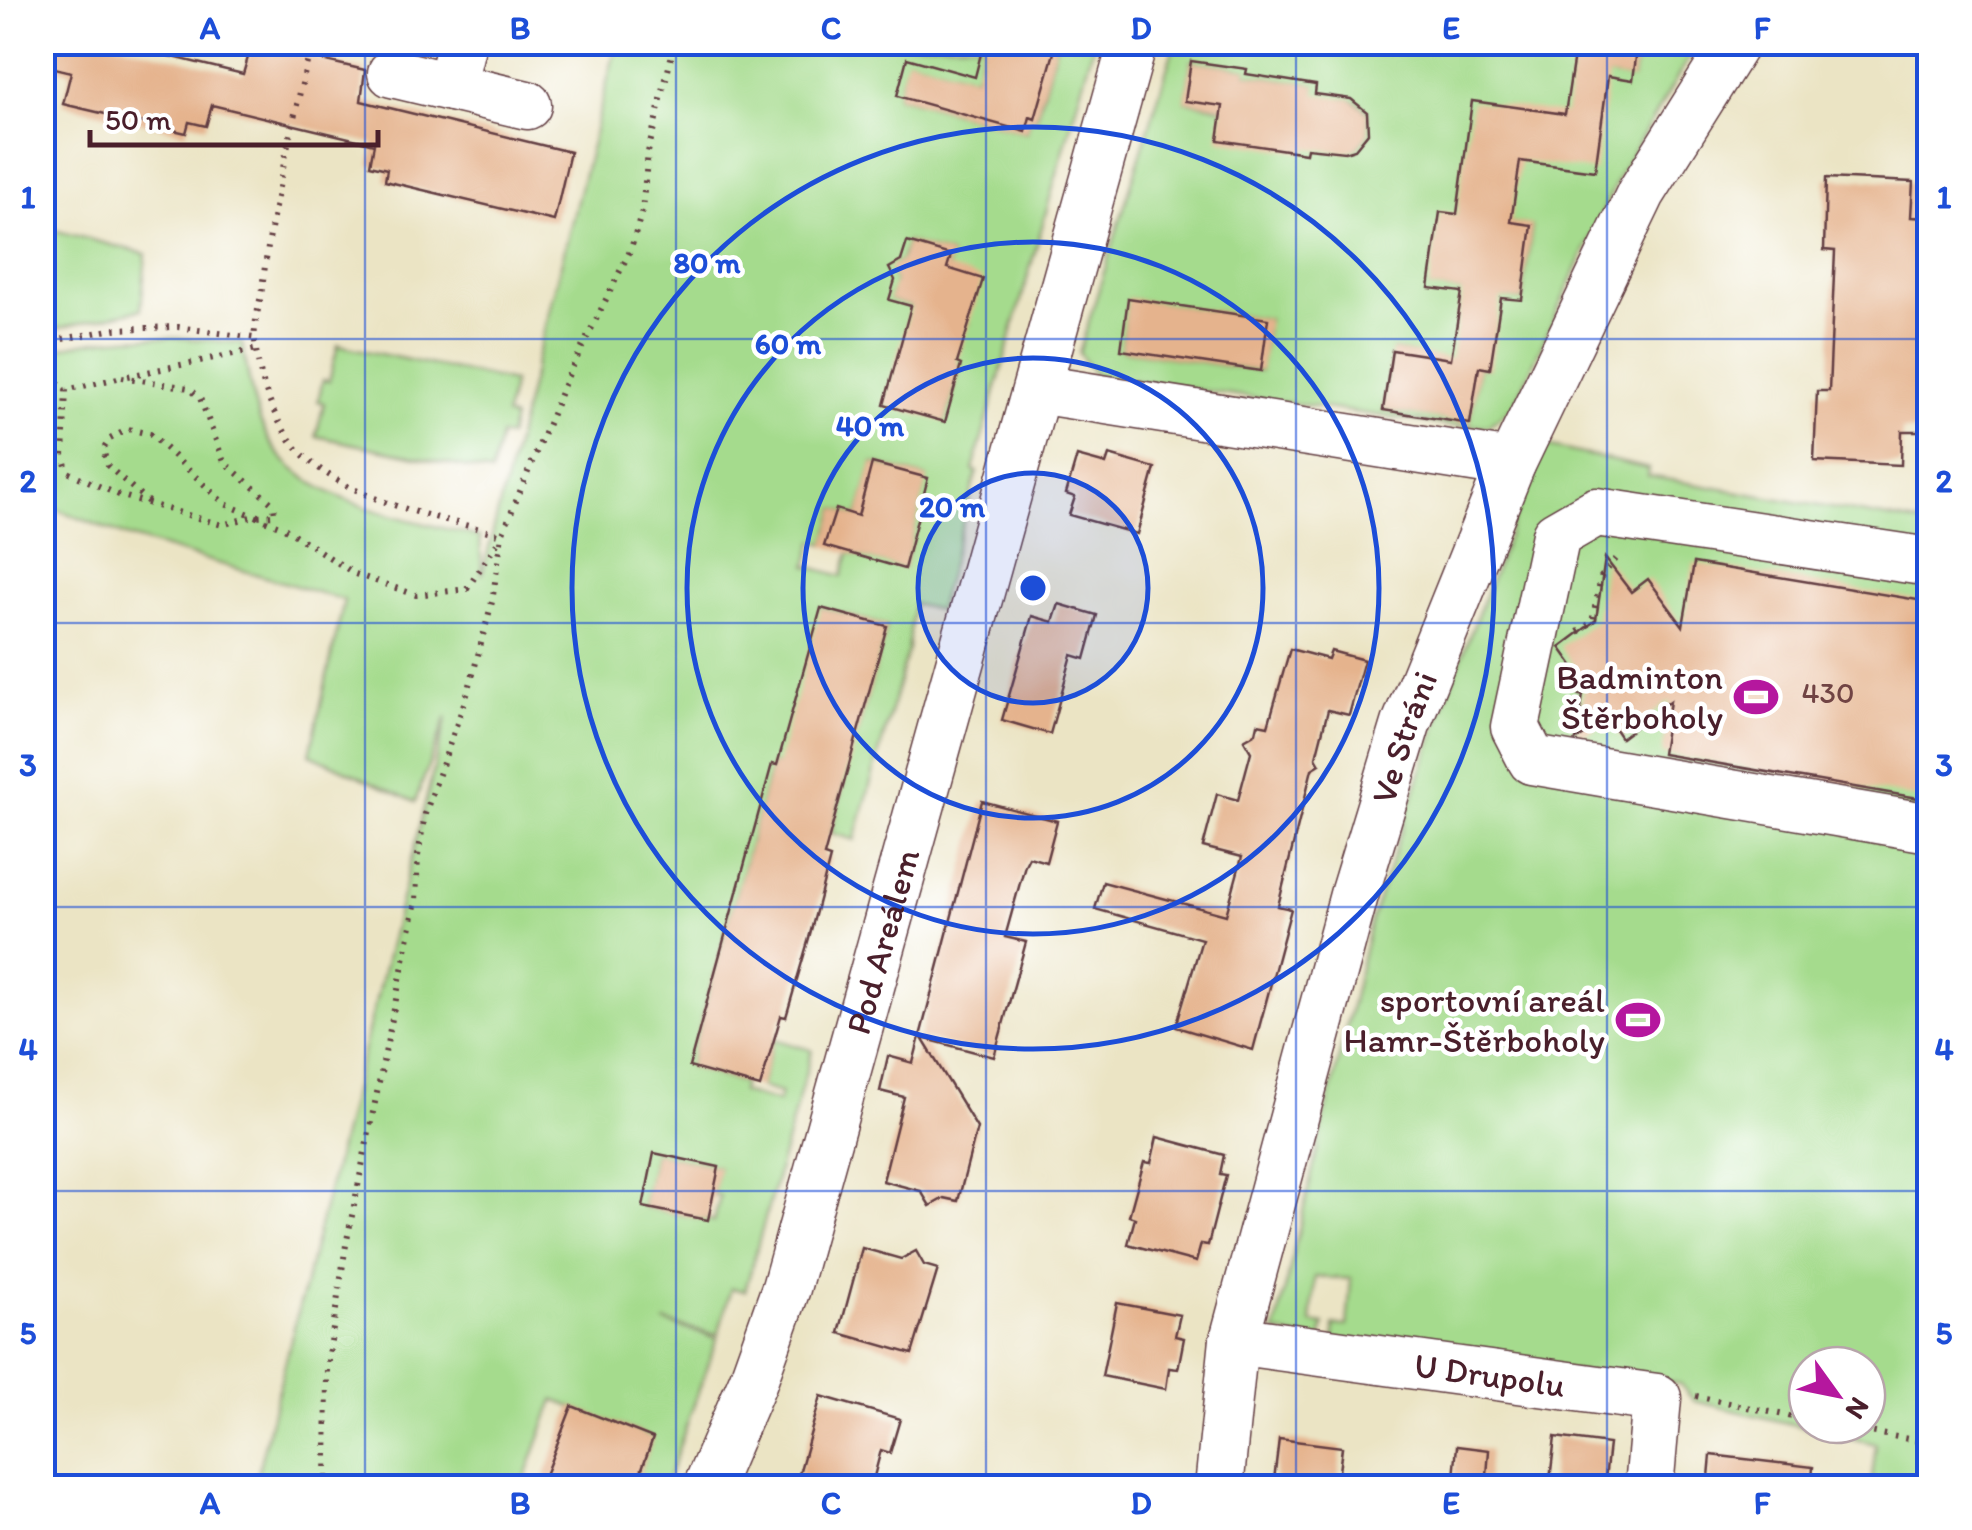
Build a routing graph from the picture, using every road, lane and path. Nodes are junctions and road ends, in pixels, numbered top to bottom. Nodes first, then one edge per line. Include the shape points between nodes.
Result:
1 (312, 42) edge
2 (675, 42) edge
3 (1133, 42) edge
4 (1736, 42) edge
5 (457, 65) edge
6 (392, 73) dead end
7 (527, 105) dead end
8 (254, 338) junction
9 (42, 343) edge
10 (257, 349) junction
11 (42, 369) edge
12 (122, 377) junction
13 (1037, 388) junction
14 (66, 390) junction
15 (1511, 464) junction
16 (149, 502) junction
17 (254, 516) junction
18 (502, 535) junction
19 (1626, 558) dead end
20 (1930, 562) edge
21 (1568, 638) dead end
22 (1564, 658) dead end
23 (1584, 671) dead end
24 (1582, 682) junction
25 (1574, 732) dead end
26 (1930, 828) edge
27 (1234, 1340) junction
28 (1658, 1398) junction
29 (1787, 1416) edge
30 (1887, 1435) edge
31 (1930, 1443) edge
32 (326, 1488) edge
33 (707, 1488) edge
34 (1219, 1488) edge
35 (1649, 1488) edge

1 - 8 path via 271,215
2 - 18 path via 632,249 566,380
3 - 13 street, Pod Areálem
4 - 15 street, Ve Stráni via 1641,194
5 - 6 street
5 - 7 street
8 - 9 path via 178,327 115,329
8 - 10 path
10 - 12 path
10 - 18 path via 269,399 287,436 311,462 387,501
11 - 14 path
12 - 14 path
12 - 17 path via 190,388 200,398 224,462 274,505 276,515
13 - 15 street
13 - 33 street, Pod Areálem via 786,1288
14 - 16 path via 68,472
15 - 27 street, Ve Stráni via 1406,724
16 - 17 path via 222,525
16 - 17 path via 108,466 103,450 128,429 150,434 225,504
17 - 18 path via 355,574 416,596 467,589
18 - 32 path via 469,689 425,814 416,901 326,1367
19 - 21 path via 1616,559 1600,577 1592,626
20 - 26 street via 1596,512 1556,535 1516,726 1532,760
22 - 24 path
23 - 24 path
24 - 25 path
27 - 28 street, U Drupolu
27 - 34 street, Ve Stráni
28 - 29 path via 1682,1393
28 - 35 street
30 - 31 path

